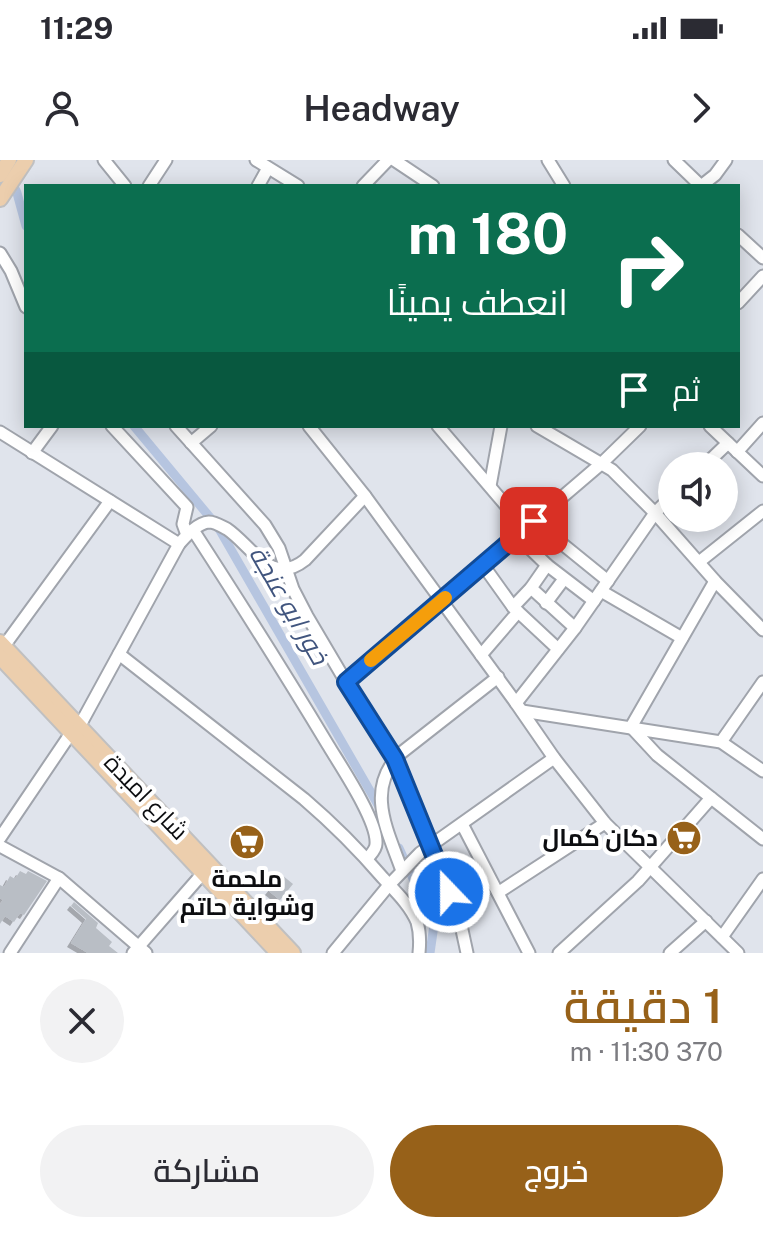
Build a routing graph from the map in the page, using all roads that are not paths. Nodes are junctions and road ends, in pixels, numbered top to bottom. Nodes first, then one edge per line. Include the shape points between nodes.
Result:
1 (9, 160) edge
2 (104, 160) edge
3 (166, 160) edge
4 (256, 160) edge
5 (388, 160) edge
6 (394, 160) edge
7 (548, 160) edge
8 (674, 160) edge
9 (726, 160) edge
10 (25, 161) edge
11 (268, 168) junction
12 (0, 175) edge
13 (123, 184) edge
14 (150, 184) edge
15 (259, 184) edge
16 (295, 184) edge
17 (365, 184) edge
18 (430, 184) edge
19 (562, 184) edge
20 (699, 184) edge
21 (704, 184) edge
22 (1, 197) edge
23 (740, 237) edge
24 (0, 253) edge
25 (763, 258) edge
26 (761, 282) edge
27 (740, 301) edge
28 (24, 302) edge
29 (763, 423) edge
30 (51, 428) edge
31 (114, 428) edge
32 (178, 428) edge
33 (209, 428) edge
34 (311, 428) edge
35 (440, 428) edge
36 (501, 428) edge
37 (541, 428) edge
38 (638, 428) edge
39 (712, 428) edge
40 (0, 432) edge
41 (191, 443) junction
42 (732, 447) junction
43 (725, 452) edge
44 (32, 453) junction
45 (602, 463) junction
46 (763, 476) edge
47 (490, 486) junction
48 (365, 496) junction
49 (110, 501) junction
50 (658, 510) edge
51 (763, 511) edge
52 (655, 513) junction
53 (525, 529) junction
54 (186, 536) junction
55 (699, 562) junction
56 (483, 565) junction
57 (547, 565) junction
58 (287, 569) junction
59 (564, 579) junction
60 (715, 581) junction
61 (531, 588) junction
62 (601, 591) junction
63 (442, 601) junction
64 (546, 603) junction
65 (516, 610) junction
66 (575, 628) junction
67 (763, 630) edge
68 (682, 638) junction
69 (1, 649) edge
70 (558, 649) junction
71 (119, 654) junction
72 (481, 655) junction
73 (498, 677) junction
74 (346, 682) junction
75 (763, 682) edge
76 (519, 707) junction
77 (631, 727) junction
78 (75, 730) junction
79 (721, 742) junction
80 (554, 758) junction
81 (395, 759) junction
82 (763, 771) edge
83 (711, 798) junction
84 (605, 823) junction
85 (462, 824) junction
86 (0, 838) edge
87 (763, 839) edge
88 (430, 845) junction
89 (0, 846) edge
90 (367, 859) junction
91 (651, 868) junction
92 (402, 871) junction
93 (203, 873) junction
94 (59, 878) junction
95 (763, 879) edge
96 (389, 885) junction
97 (499, 892) junction
98 (706, 921) junction
99 (722, 937) junction
100 (139, 951) edge
101 (10, 953) edge
102 (278, 953) edge
103 (293, 953) edge
104 (333, 953) edge
105 (419, 953) edge
106 (467, 953) edge
107 (529, 953) edge
108 (559, 953) edge
109 (670, 953) edge
110 (738, 953) edge

1 - 12 main road
2 - 13 street
3 - 14 street
4 - 11 street
5 - 17 street
6 - 18 street
7 - 19 street
8 - 20 street
9 - 21 street
10 - 22 main road
11 - 15 street
11 - 16 street
23 - 25 street
24 - 28 street
26 - 27 street
29 - 42 street
30 - 44 street
31 - 54 street via 187,507
32 - 41 street
33 - 41 street
34 - 48 street
35 - 47 street
36 - 47 street
37 - 45 street
38 - 45 street
39 - 42 street
40 - 44 street
41 - 58 street via 265,525
42 - 43 street
42 - 46 street
44 - 49 street
45 - 52 street
45 - 53 street
47 - 53 street
48 - 58 street via 305,560
48 - 63 street
49 - 54 street
49 - 69 street
50 - 52 street
51 - 55 street
52 - 55 street
52 - 62 street
53 - 56 street
53 - 57 street
53 - 62 street
54 - 58 street via 211,522 234,534 269,566
54 - 71 street
54 - 90 street via 295,689 356,792 377,844
55 - 60 street
56 - 63 street
56 - 65 street
57 - 59 street
57 - 61 street
58 - 74 street via 297,598
59 - 62 street
59 - 64 street
60 - 67 street
60 - 68 street
61 - 64 street
61 - 65 street
62 - 66 street
62 - 68 street
63 - 72 street
63 - 74 street
64 - 66 street
65 - 70 street
65 - 72 street
66 - 70 street
68 - 77 street
69 - 78 main road
70 - 76 street
71 - 78 street
71 - 90 street via 304,799
72 - 73 street
73 - 76 street
73 - 81 street
74 - 81 street
75 - 79 street
76 - 77 street
76 - 80 street
77 - 79 street
77 - 83 street
78 - 86 street
78 - 93 main road
78 - 103 main road, شارع امبدة
79 - 82 street
80 - 84 street
80 - 85 street
81 - 88 street
81 - 92 street via 380,802
83 - 87 street
83 - 91 street
84 - 91 street
84 - 97 street
85 - 88 street
85 - 97 street
88 - 92 street
88 - 106 street via 459,916
89 - 94 street
90 - 96 street
91 - 98 street
91 - 108 street
92 - 96 street
93 - 100 street
93 - 102 main road
94 - 100 street
94 - 101 street
95 - 99 street
96 - 104 street
96 - 105 street via 417,924
97 - 107 street
98 - 99 street
98 - 109 street
99 - 110 street

